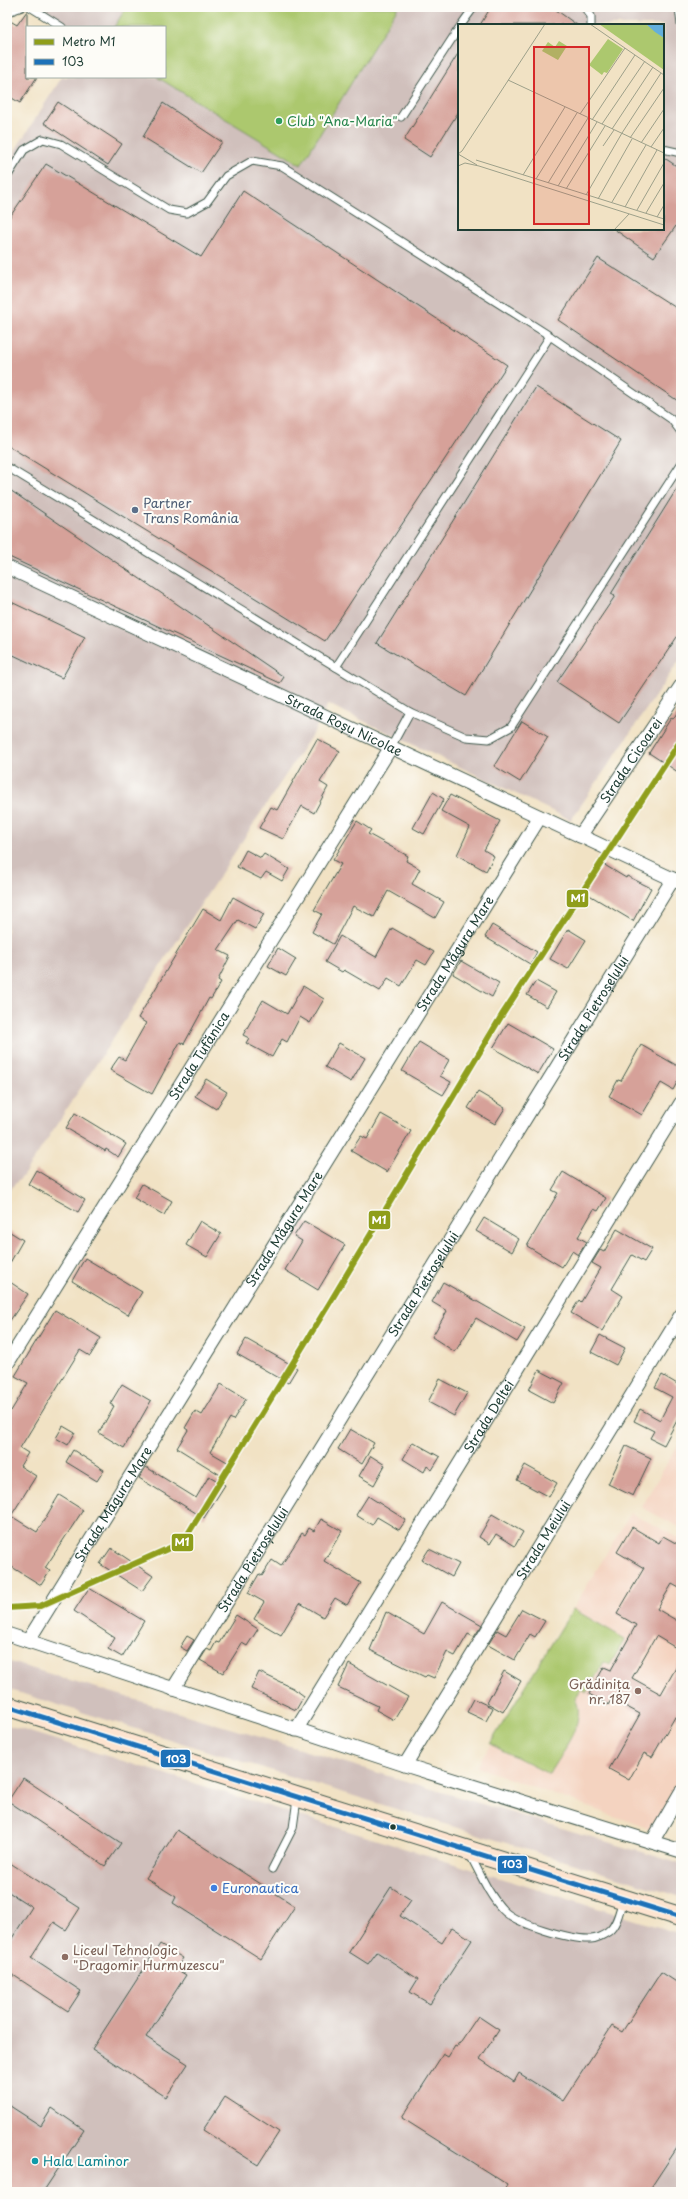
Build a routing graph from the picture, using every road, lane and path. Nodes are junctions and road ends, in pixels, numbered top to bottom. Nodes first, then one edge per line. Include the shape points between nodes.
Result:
1 (22, 7) edge
2 (30, 7) edge
3 (474, 7) edge
4 (584, 7) edge
5 (679, 7) edge
6 (7, 8) edge
7 (462, 24) edge
8 (591, 24) edge
9 (60, 26) edge
10 (681, 26) edge
11 (458, 30) edge
12 (401, 117) dead end
13 (664, 148) edge
14 (681, 153) edge
15 (7, 177) edge
16 (550, 336) junction
17 (681, 432) edge
18 (681, 464) edge
19 (7, 467) edge
20 (7, 567) edge
21 (336, 667) junction
22 (681, 686) edge
23 (410, 712) junction
24 (391, 747) junction
25 (540, 817) junction
26 (580, 836) junction
27 (677, 881) edge
28 (681, 1103) edge
29 (681, 1315) edge
30 (7, 1364) edge
31 (7, 1634) edge
32 (28, 1641) junction
33 (173, 1689) junction
34 (7, 1706) edge
35 (296, 1730) junction
36 (405, 1765) junction
37 (681, 1792) edge
38 (297, 1797) junction
39 (652, 1842) junction
40 (468, 1850) junction
41 (681, 1851) edge
42 (272, 1869) dead end
43 (623, 1899) junction
44 (681, 1917) edge

1 - 6 lane via 11,11
2 - 9 lane
3 - 7 lane
4 - 8 lane via 591,16
5 - 10 lane
11 - 12 lane
13 - 14 lane
15 - 16 lane via 24,150 43,139 61,144 168,210 187,213 207,202 226,176 252,161 282,166
16 - 17 lane via 671,419
16 - 21 lane
18 - 23 lane via 511,727 489,739 466,737
19 - 21 lane
20 - 24 street, Strada Roșu Nicolae
21 - 23 lane
22 - 26 street, Strada Cicoarei
23 - 24 lane
24 - 25 street, Strada Roșu Nicolae
24 - 30 street, Strada Tufănica
25 - 26 street, Strada Roșu Nicolae
25 - 32 street, Strada Măgura Mare
26 - 27 street, Strada Roșu Nicolae
27 - 33 street, Strada Pietroșelului
28 - 35 street, Strada Deltei
29 - 36 street, Strada Meiului
31 - 32 street
32 - 33 street
33 - 35 street
34 - 38 main road
35 - 36 street
36 - 39 street
37 - 39 street
38 - 40 main road
38 - 42 lane via 293,1828
39 - 41 street
40 - 43 main road
40 - 43 lane via 492,1897 504,1911 536,1927 573,1938 593,1939 609,1931 616,1922
43 - 44 main road

